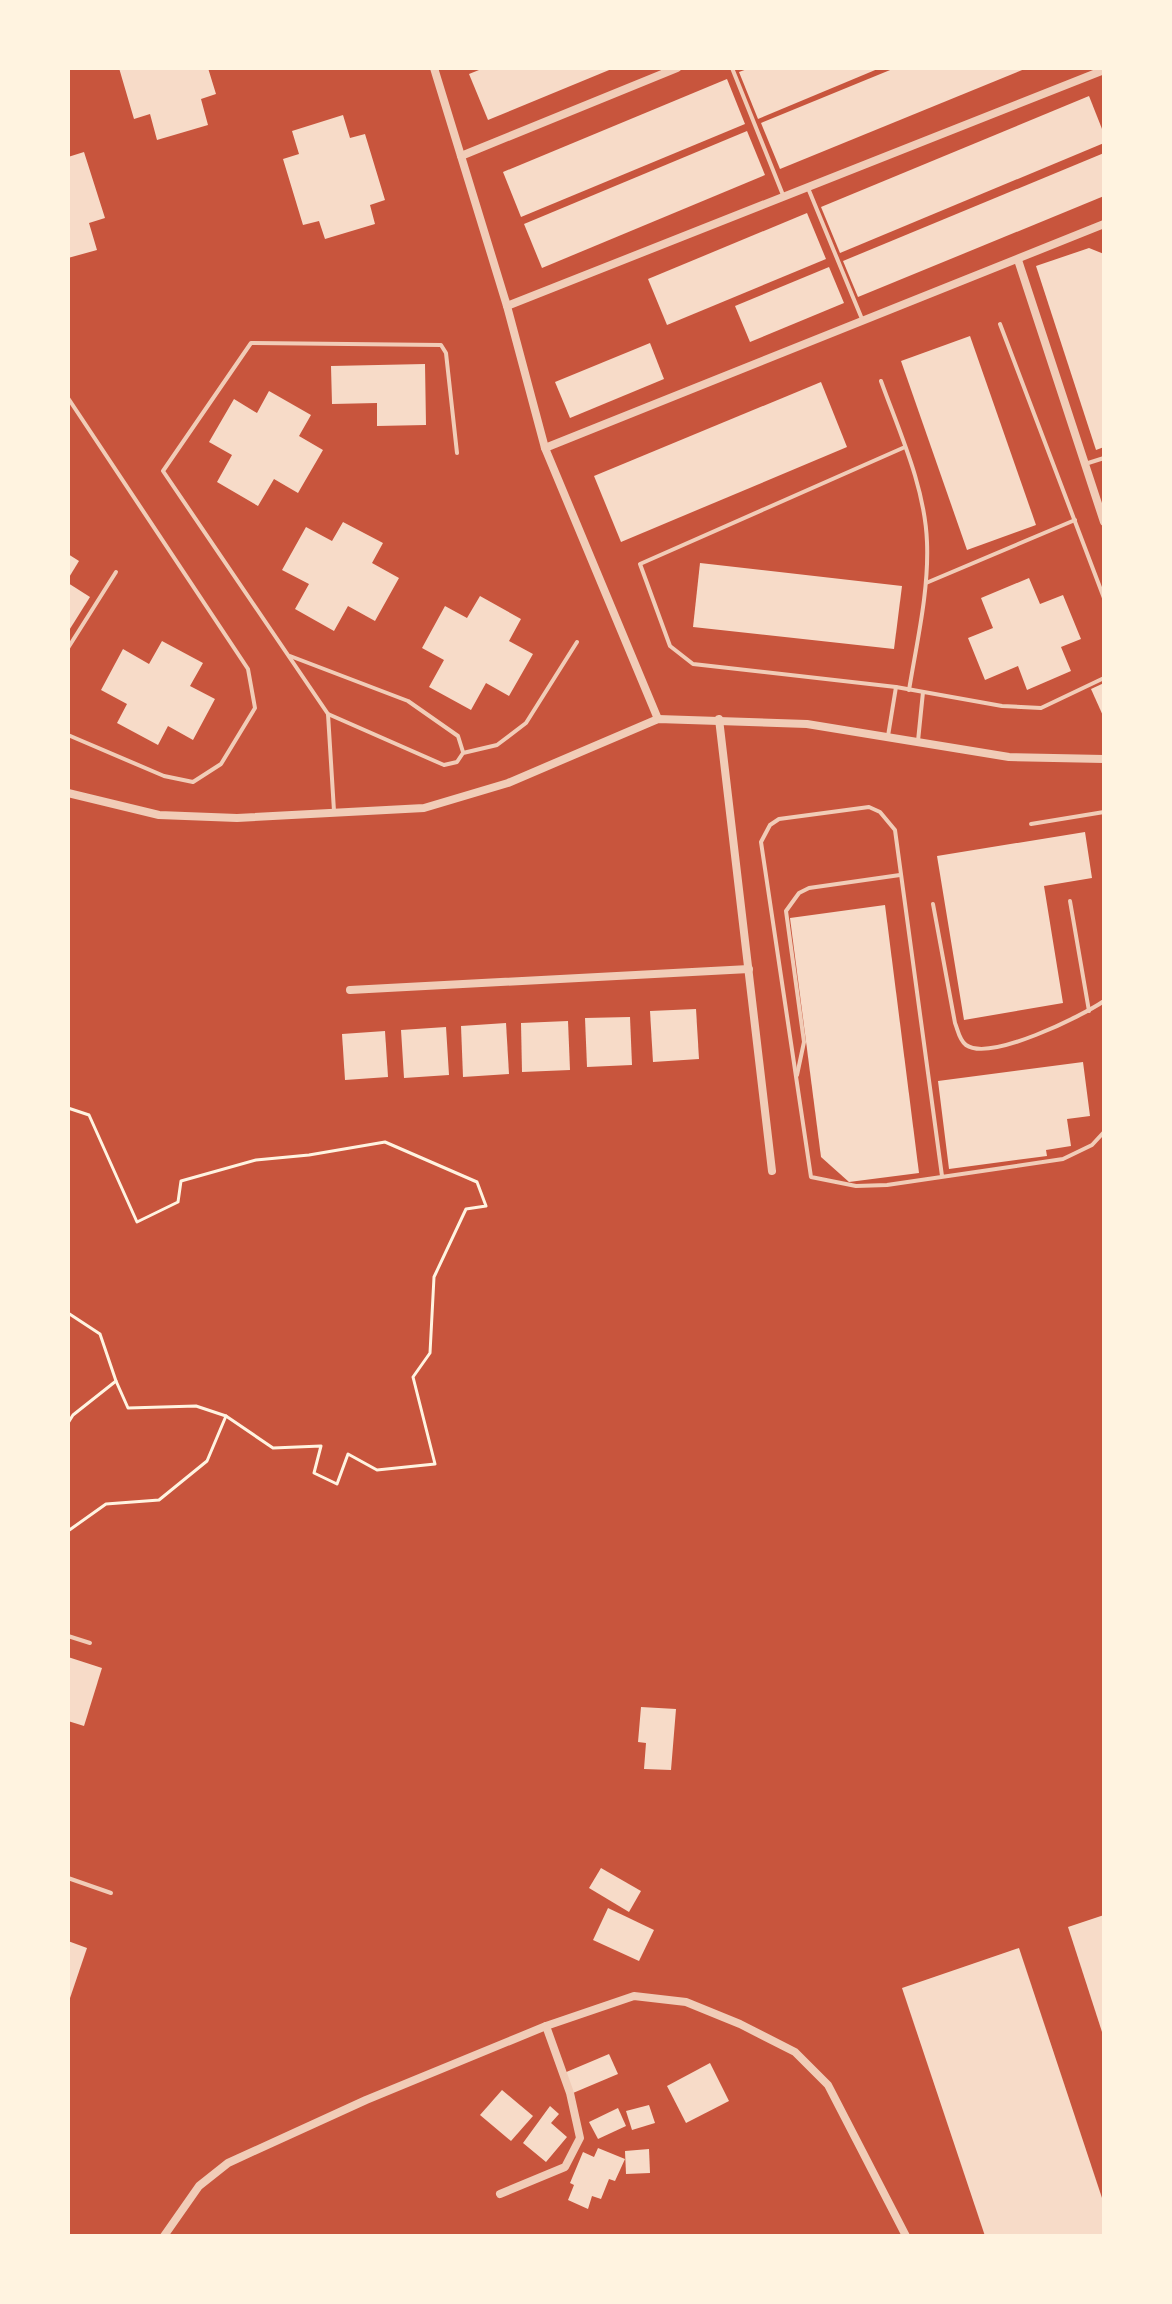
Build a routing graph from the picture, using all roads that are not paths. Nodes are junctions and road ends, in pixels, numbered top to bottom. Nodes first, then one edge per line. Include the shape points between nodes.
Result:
1 (434, 68) edge
2 (677, 68) edge
3 (732, 68) edge
4 (1104, 70) edge
5 (1084, 73) edge
6 (461, 156) junction
7 (808, 188) junction
8 (784, 197) junction
9 (1104, 224) edge
10 (1018, 260) junction
11 (507, 306) junction
12 (862, 320) junction
13 (1000, 324) dead end
14 (881, 381) dead end
15 (68, 398) edge
16 (905, 447) junction
17 (545, 448) junction
18 (457, 453) dead end
19 (1104, 458) edge
20 (1085, 464) junction
21 (1075, 520) junction
22 (1104, 522) edge
23 (116, 572) dead end
24 (925, 584) junction
25 (1104, 598) edge
26 (577, 642) dead end
27 (68, 648) edge
28 (288, 655) junction
29 (1104, 678) edge
30 (896, 687) junction
31 (909, 690) junction
32 (923, 692) junction
33 (328, 714) junction
34 (658, 719) junction
35 (719, 719) junction
36 (68, 735) edge
37 (888, 737) junction
38 (918, 742) junction
39 (463, 753) junction
40 (1104, 759) edge
41 (68, 793) edge
42 (334, 812) junction
43 (1104, 812) edge
44 (1031, 824) dead end
45 (901, 875) junction
46 (1070, 901) dead end
47 (933, 904) dead end
48 (749, 969) junction
49 (350, 990) dead end
50 (1104, 1001) edge
51 (1089, 1011) junction
52 (796, 1077) junction
53 (1104, 1132) edge
54 (772, 1171) dead end
55 (942, 1176) junction
56 (68, 1636) edge
57 (90, 1643) dead end
58 (68, 1878) edge
59 (111, 1893) dead end
60 (546, 2026) junction
61 (500, 2194) dead end
62 (164, 2236) edge
63 (906, 2236) edge

1 - 6 street
2 - 6 street
3 - 8 lane
4 - 5 street
5 - 7 street
6 - 11 street
7 - 8 street
7 - 12 lane
8 - 11 street
9 - 10 street
10 - 12 street
10 - 20 street
11 - 17 street
12 - 17 street
13 - 21 lane
14 - 16 lane
15 - 36 lane via 248,669 255,708 221,764 193,782 164,776
16 - 24 lane via 922,504
16 - 30 lane via 640,564 670,646 693,664
17 - 34 street
18 - 28 lane via 441,345 251,343 163,471
19 - 20 lane
20 - 22 street
21 - 24 lane
21 - 25 lane
23 - 27 lane
24 - 31 lane
26 - 39 lane via 526,723 497,745
28 - 33 lane
28 - 39 lane via 408,701 458,736
29 - 32 lane via 1041,708
30 - 31 lane
30 - 37 lane
31 - 32 lane
32 - 38 lane
33 - 39 lane via 444,765 457,762
33 - 42 lane
34 - 35 street
34 - 42 street via 508,783 424,808
35 - 37 street via 807,724
35 - 48 street
37 - 38 street
38 - 40 street via 1009,757
41 - 42 street via 159,815 237,818
43 - 44 lane
45 - 52 lane via 809,888 786,911 804,1042
45 - 52 lane via 895,830 869,807 779,819 764,833 761,842
45 - 55 lane
46 - 51 lane
47 - 51 lane via 955,1023 966,1046 993,1047 1032,1038
48 - 49 street
48 - 54 street
50 - 51 lane
52 - 55 lane via 811,1177 856,1186
53 - 55 lane via 1092,1145 1063,1159
56 - 57 lane
58 - 59 lane
60 - 61 street via 580,2138 565,2167
60 - 62 street via 228,2163 199,2186
60 - 63 street via 634,1996 686,2002 795,2052 828,2085

